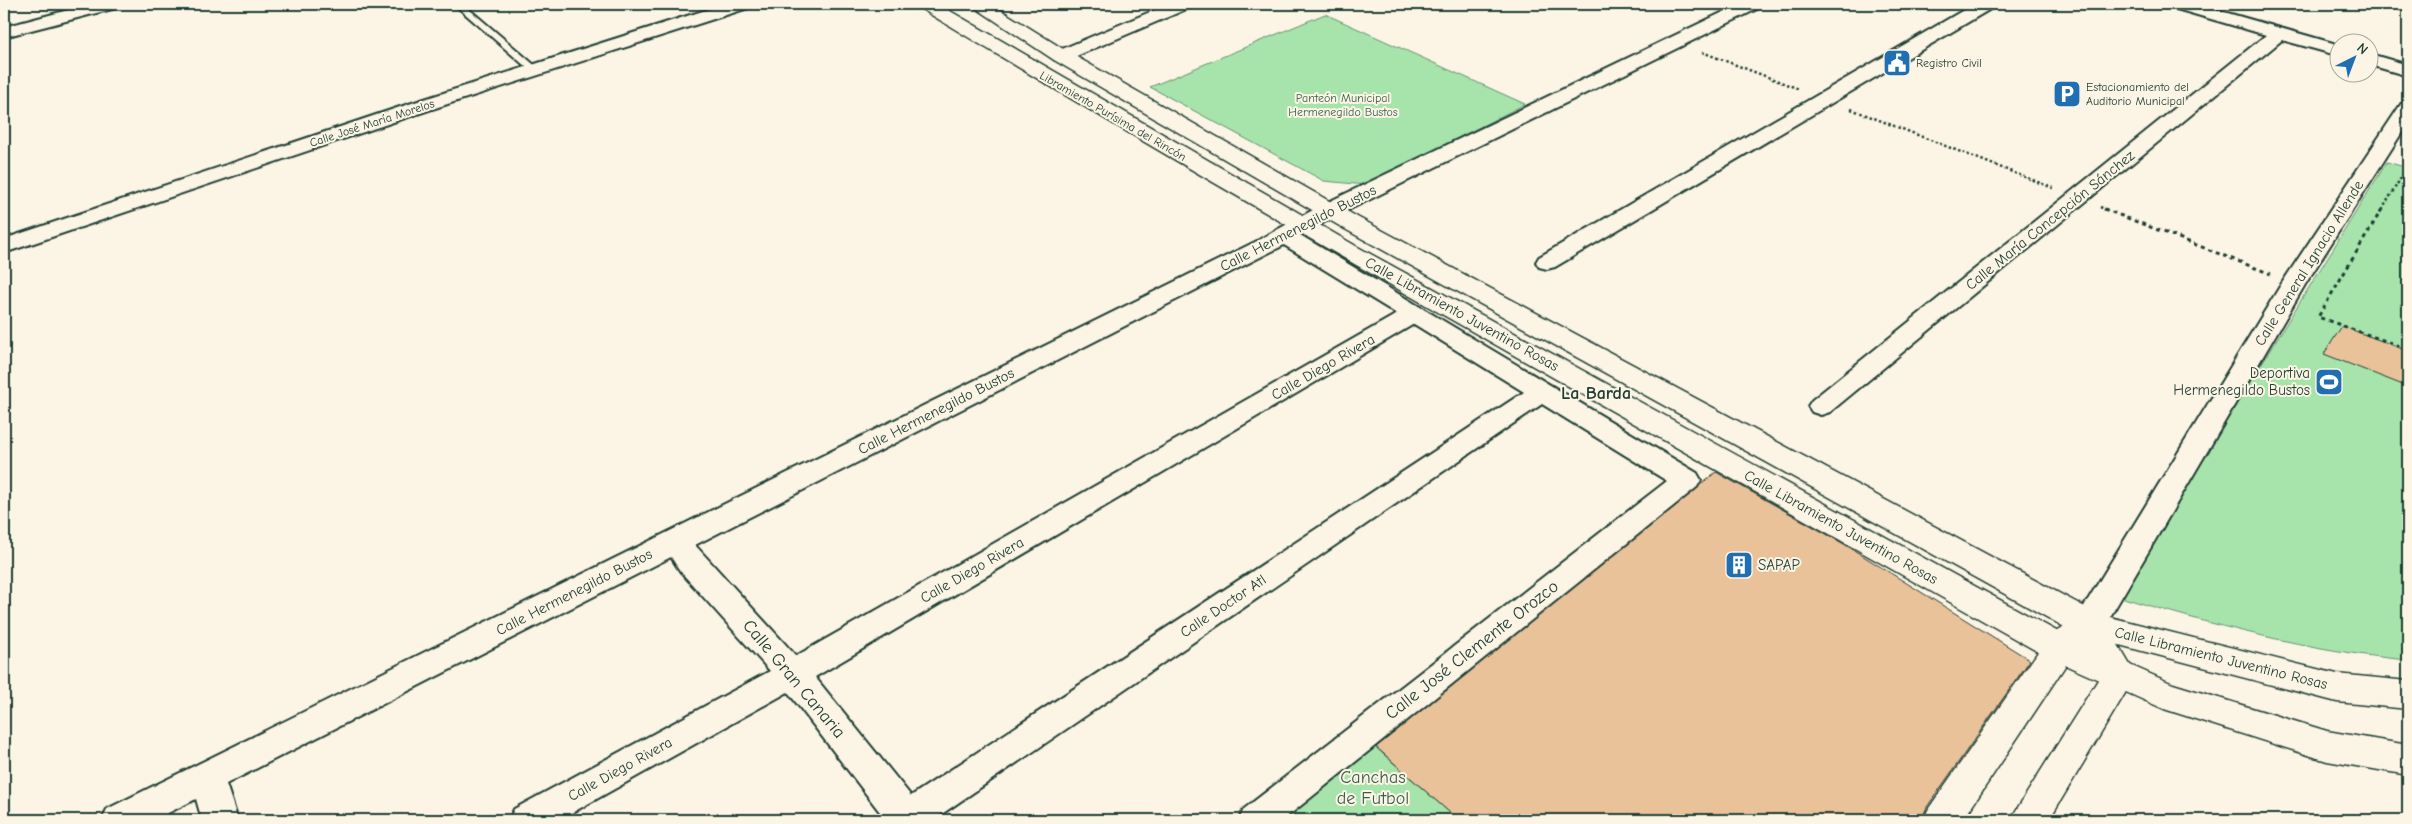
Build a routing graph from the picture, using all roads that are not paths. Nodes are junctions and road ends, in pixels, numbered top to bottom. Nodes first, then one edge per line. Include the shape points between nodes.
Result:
1 (110, 4) edge
2 (458, 4) edge
3 (742, 4) edge
4 (926, 4) edge
5 (979, 4) edge
6 (1183, 4) edge
7 (1753, 4) edge
8 (1986, 4) edge
9 (2179, 4) edge
10 (2394, 4) edge
11 (2408, 8) edge
12 (67, 9) edge
13 (4, 32) edge
14 (2279, 34) junction
15 (2330, 48) edge
16 (1061, 56) junction
17 (2380, 63) edge
18 (536, 71) junction
19 (2408, 71) edge
20 (2408, 108) edge
21 (1330, 210) junction
22 (1293, 230) junction
23 (4, 246) edge
24 (1547, 262) dead end
25 (1414, 314) junction
26 (1542, 392) junction
27 (1821, 406) dead end
28 (676, 541) junction
29 (2089, 625) junction
30 (2059, 648) junction
31 (793, 674) junction
32 (2120, 675) junction
33 (2408, 695) edge
34 (2408, 760) edge
35 (206, 777) junction
36 (120, 820) edge
37 (220, 820) edge
38 (527, 820) edge
39 (907, 820) edge
40 (1258, 820) edge
41 (1942, 820) edge
42 (2029, 820) edge

1 - 12 street
2 - 18 lane
3 - 18 street, Calle José María Morelos
4 - 22 main road, Libramiento Purísima del Rincón
5 - 16 main road, Libramiento Purísima del Rincón
6 - 16 street
7 - 21 street, Calle Hermenegildo Bustos
8 - 24 street
9 - 14 street
10 - 11 lane
12 - 13 street
14 - 15 street
14 - 27 street, Calle María Concepción Sánchez
16 - 21 main road, Libramiento Purísima del Rincón
17 - 19 street
18 - 23 street, Calle José María Morelos
20 - 29 street, Calle General Ignacio Allende via 2294,283
21 - 22 street, Calle Hermenegildo Bustos
21 - 29 main road, Calle Libramiento Juventino Rosas
22 - 25 street
22 - 28 street, Calle Hermenegildo Bustos
22 - 30 main road, Calle Libramiento Juventino Rosas
25 - 26 street
25 - 31 street, Calle Diego Rivera
26 - 39 street, Calle Doctor Atl
26 - 40 street, Calle José Clemente Orozco via 1687,480
28 - 31 street, Calle Gran Canaria via 691,562
28 - 35 street, Calle Hermenegildo Bustos
29 - 30 main road
29 - 32 main road
29 - 33 main road, Calle Libramiento Juventino Rosas via 2336,688
30 - 32 main road, Calle Libramiento Juventino Rosas
30 - 41 main road
31 - 38 street, Calle Diego Rivera
31 - 39 street, Calle Gran Canaria
32 - 34 main road, Calle Libramiento Juventino Rosas via 2164,695 2327,746
32 - 42 main road
35 - 36 street, Calle Hermenegildo Bustos
35 - 37 street

